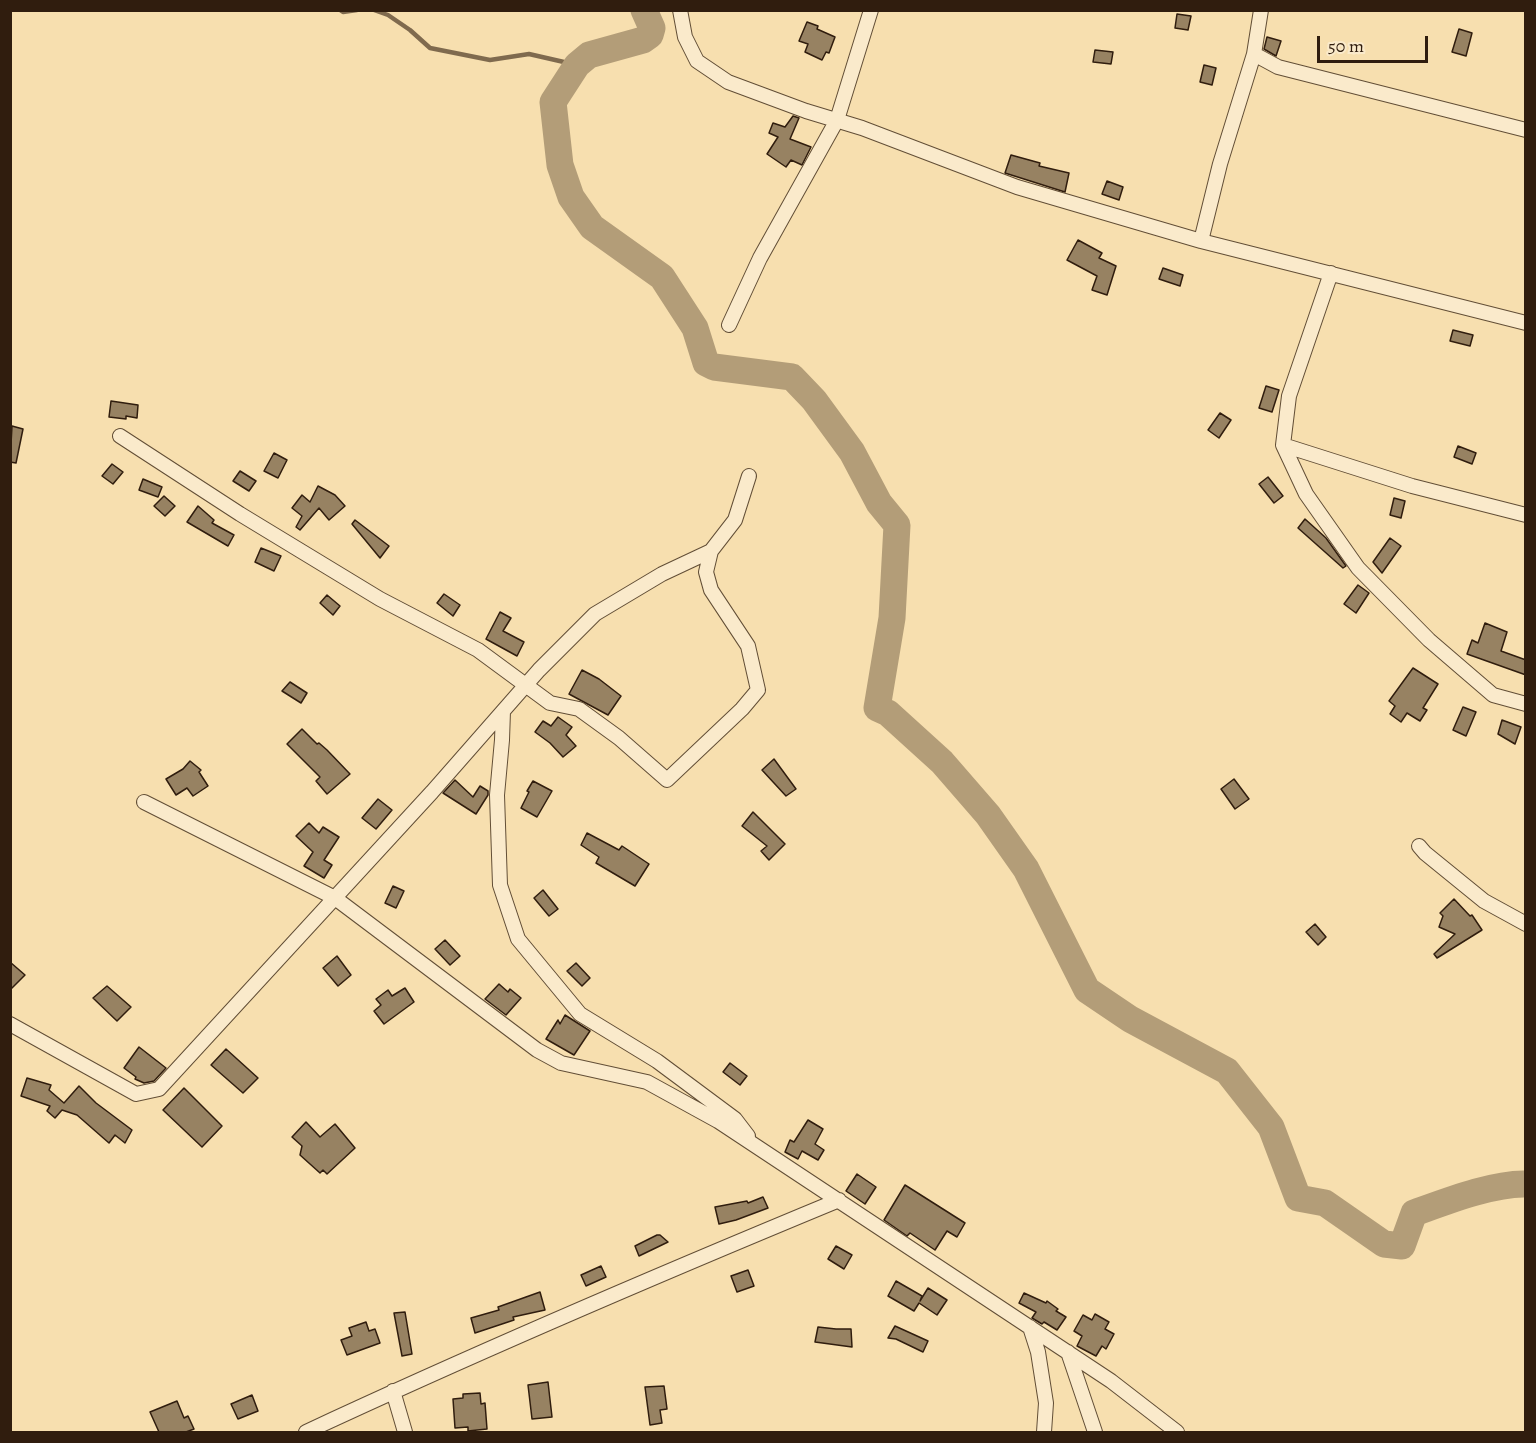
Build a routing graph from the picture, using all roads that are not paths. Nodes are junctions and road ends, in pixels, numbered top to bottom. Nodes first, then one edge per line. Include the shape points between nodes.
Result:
1 (680, 10) edge
2 (871, 10) edge
3 (1261, 10) edge
4 (1254, 54) junction
5 (837, 120) junction
6 (1526, 130) edge
7 (1201, 241) junction
8 (1331, 273) junction
9 (1526, 323) edge
10 (729, 325) dead end
11 (120, 436) dead end
12 (1283, 445) junction
13 (749, 476) dead end
14 (1526, 515) edge
15 (711, 551) junction
16 (526, 684) junction
17 (1526, 704) edge
18 (503, 711) junction
19 (144, 802) dead end
20 (1419, 846) dead end
21 (335, 898) junction
22 (1526, 924) edge
23 (10, 1024) edge
24 (755, 1145) junction
25 (839, 1200) junction
26 (1030, 1328) junction
27 (1068, 1352) junction
28 (393, 1391) junction
29 (306, 1432) edge
30 (405, 1432) edge
31 (1044, 1432) edge
32 (1095, 1432) edge
33 (1177, 1432) edge

1 - 5 street via 685,37 697,61 728,82
2 - 5 street
3 - 4 street
4 - 6 street via 1278,67
4 - 7 street
5 - 7 street via 1017,187
5 - 10 street via 760,258
7 - 8 street
8 - 9 street
8 - 12 street via 1289,396
11 - 16 street via 240,514 380,599 478,650
12 - 14 street via 1412,486
12 - 17 street via 1306,494 1358,568 1429,640 1493,695
13 - 15 street via 735,520
15 - 16 street via 662,574 595,614
15 - 16 street via 706,572 711,590 748,646 758,690 667,780 579,709 550,702
16 - 18 street
18 - 21 street
18 - 24 street via 497,795 501,885 518,939 580,1014 692,1086 735,1119
19 - 21 street
20 - 22 street via 1484,901
21 - 23 street via 159,1089 136,1095
21 - 24 street via 537,1050 561,1063 647,1082
24 - 25 street
25 - 26 street
25 - 28 street
26 - 27 street
26 - 31 street via 1046,1402
27 - 32 street
27 - 33 street
28 - 29 street
28 - 30 street

